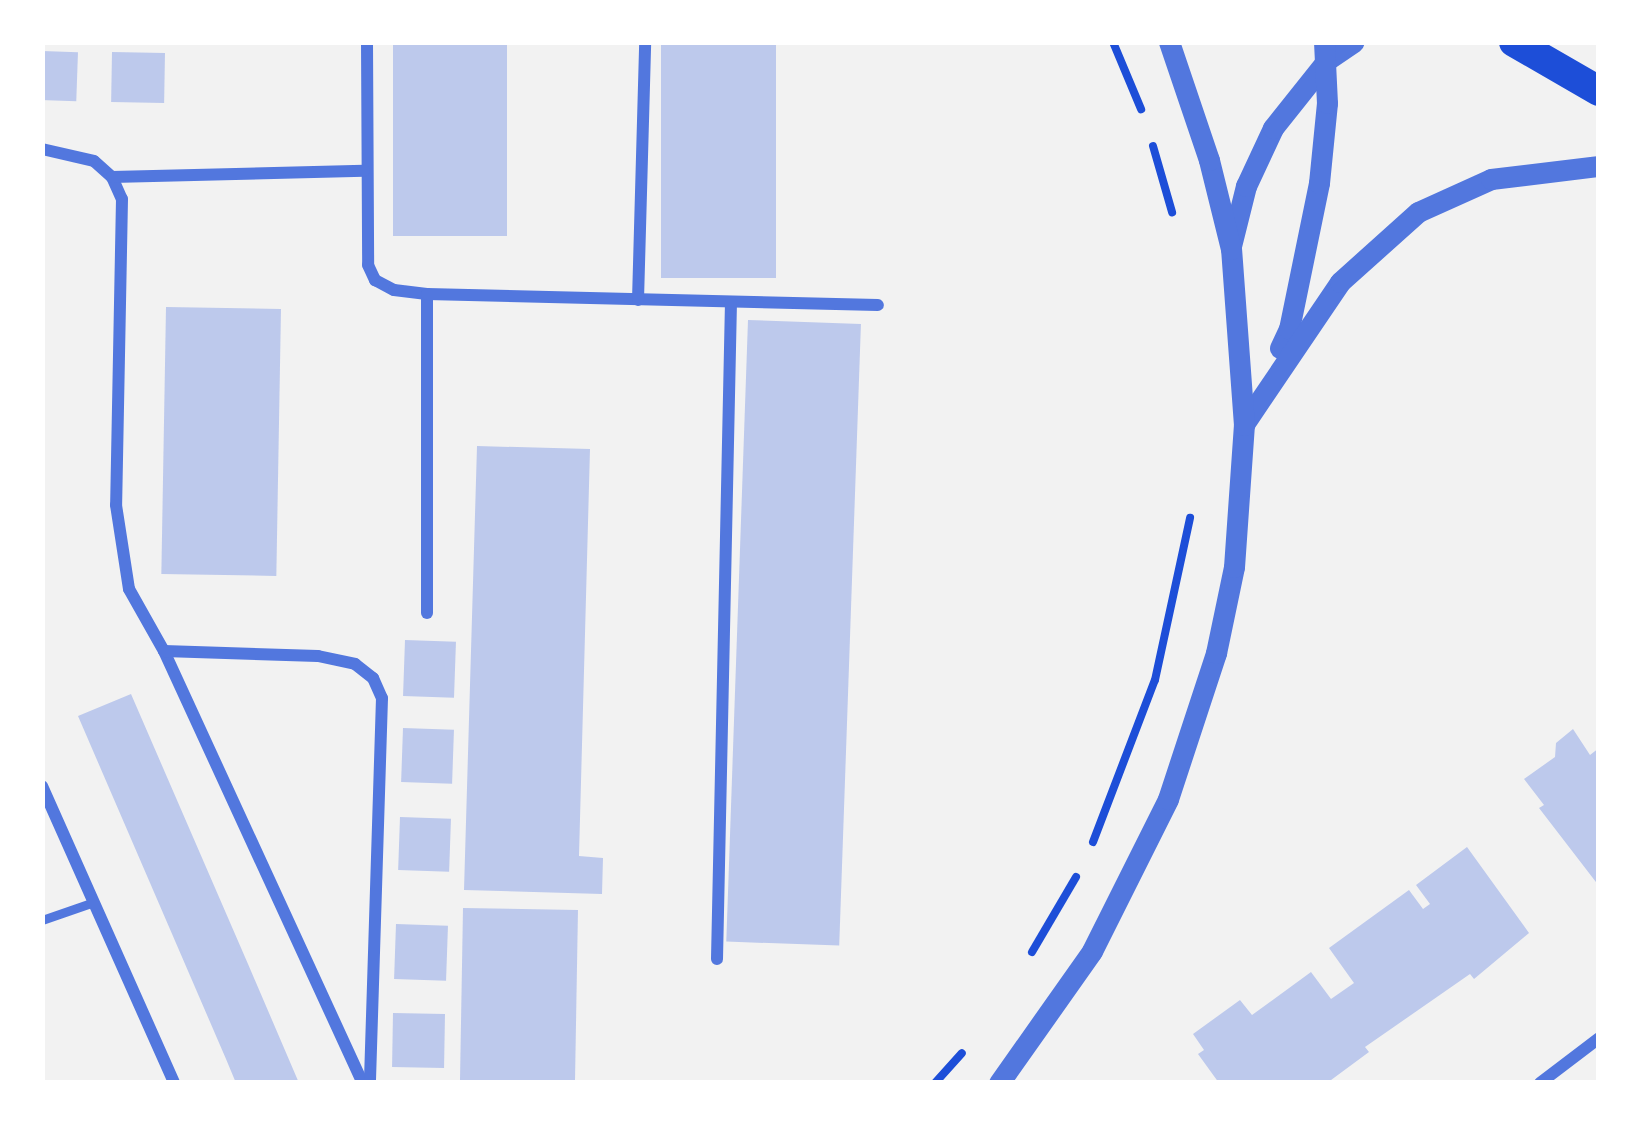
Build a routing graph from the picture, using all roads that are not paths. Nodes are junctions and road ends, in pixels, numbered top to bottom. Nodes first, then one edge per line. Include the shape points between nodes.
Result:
1 (367, 42) edge
2 (645, 42) edge
3 (1169, 42) edge
4 (1354, 42) edge
5 (1514, 42) edge
6 (1325, 51) edge
7 (1599, 92) edge
8 (42, 149) edge
9 (1599, 166) edge
10 (364, 172) junction
11 (112, 177) junction
12 (1231, 249) junction
13 (427, 294) junction
14 (638, 300) junction
15 (731, 302) junction
16 (878, 305) dead end
17 (1244, 425) junction
18 (427, 613) dead end
19 (164, 651) junction
20 (42, 786) edge
21 (94, 902) junction
22 (42, 920) edge
23 (717, 959) dead end
24 (1599, 1038) edge
25 (174, 1083) edge
26 (366, 1083) edge
27 (1000, 1083) edge
28 (1540, 1083) edge

1 - 10 street
2 - 14 street
3 - 12 street
4 - 6 street
5 - 7 main road
6 - 12 street via 1273,128 1246,186
6 - 17 street via 1319,183 1305,263 1289,329
8 - 11 street via 94,161
9 - 17 street via 1491,179 1418,212 1340,282
10 - 11 street
10 - 13 street via 368,265 394,290
11 - 19 street via 122,199 120,542 129,589
12 - 17 street
13 - 14 street
13 - 18 street
14 - 15 street
15 - 16 street
15 - 23 street
17 - 27 street via 1234,566 1216,653 1168,799 1092,951
19 - 26 street
19 - 26 street via 318,656 356,664 373,678 382,698
20 - 21 street
21 - 22 lane
21 - 25 street
24 - 28 street

